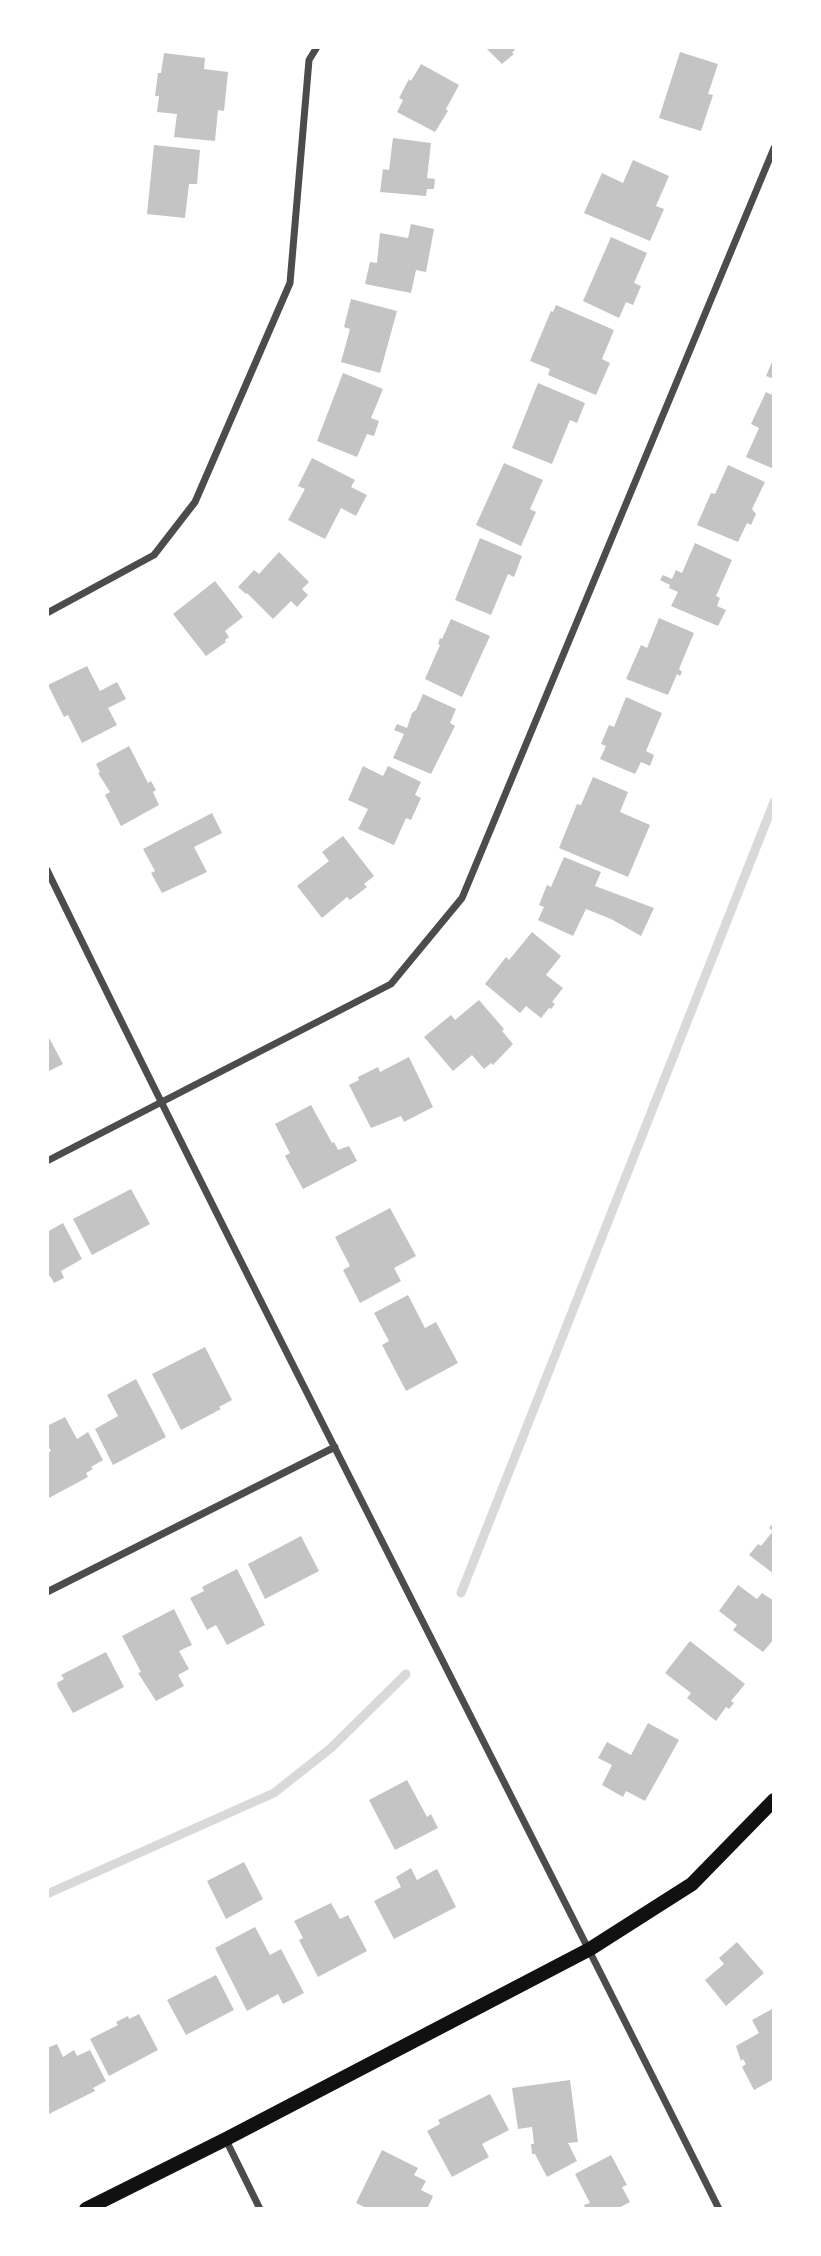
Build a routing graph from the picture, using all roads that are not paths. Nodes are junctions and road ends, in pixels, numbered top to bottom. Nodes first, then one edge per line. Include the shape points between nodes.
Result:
1 (317, 47) edge
2 (774, 148) edge
3 (47, 613) edge
4 (47, 870) edge
5 (161, 1102) junction
6 (47, 1161) edge
7 (335, 1447) junction
8 (47, 1592) edge
9 (774, 1800) edge
10 (590, 1949) junction
11 (226, 2139) junction
12 (86, 2209) edge
13 (260, 2209) edge
14 (719, 2209) edge

1 - 3 street via 309,60 290,283 195,502 154,555
2 - 5 street via 462,898 391,984
4 - 5 street
5 - 6 street
5 - 7 street
7 - 8 street
7 - 10 street
9 - 10 main road via 692,1884
10 - 11 main road
10 - 14 street
11 - 12 main road
11 - 13 street

